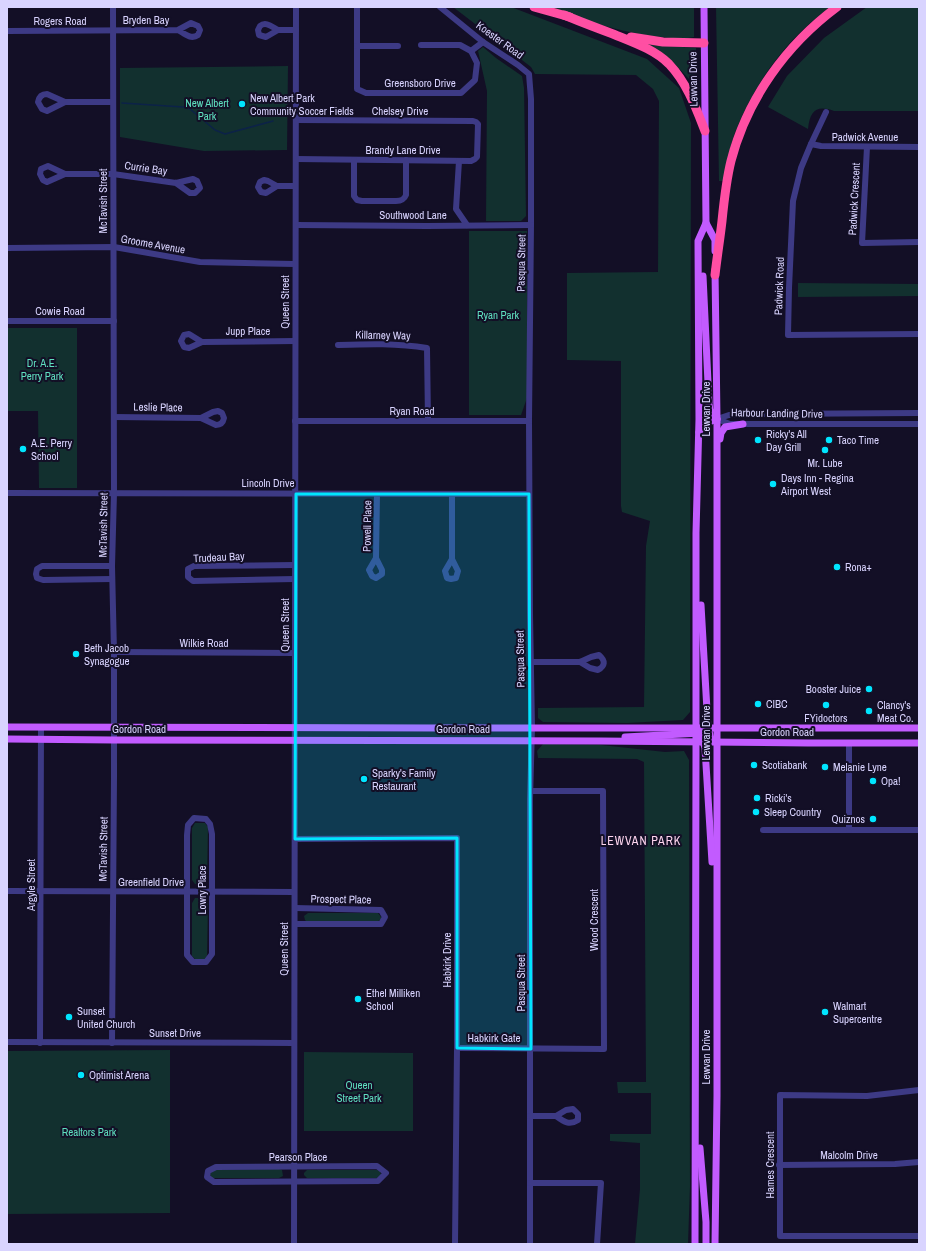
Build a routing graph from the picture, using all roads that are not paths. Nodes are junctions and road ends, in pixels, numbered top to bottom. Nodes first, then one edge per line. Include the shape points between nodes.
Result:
1 (113, 7) edge
2 (296, 7) edge
3 (357, 7) edge
4 (440, 7) edge
5 (534, 7) edge
6 (704, 7) edge
7 (837, 7) edge
8 (564, 15) junction
9 (113, 30) junction
10 (178, 30) dead end
11 (278, 30) dead end
12 (296, 30) junction
13 (7, 31) edge
14 (483, 42) junction
15 (704, 43) junction
16 (420, 45) dead end
17 (357, 46) junction
18 (398, 46) dead end
19 (471, 51) junction
20 (529, 74) joint
21 (65, 102) dead end
22 (113, 102) junction
23 (826, 112) dead end
24 (296, 120) junction
25 (478, 124) joint
26 (705, 131) junction
27 (811, 144) junction
28 (867, 147) junction
29 (919, 147) edge
30 (296, 159) junction
31 (354, 160) junction
32 (406, 160) junction
33 (459, 161) junction
34 (65, 174) dead end
35 (113, 174) junction
36 (176, 183) dead end
37 (277, 186) dead end
38 (296, 186) junction
39 (706, 223) junction
40 (296, 225) junction
41 (467, 225) junction
42 (531, 225) junction
43 (698, 241) junction
44 (919, 242) edge
45 (114, 247) junction
46 (7, 248) edge
47 (295, 264) junction
48 (715, 275) junction
49 (7, 321) edge
50 (114, 321) junction
51 (919, 334) edge
52 (295, 341) junction
53 (202, 342) dead end
54 (338, 345) dead end
55 (919, 414) edge
56 (114, 417) junction
57 (202, 418) dead end
58 (717, 419) junction
59 (295, 421) junction
60 (428, 421) junction
61 (529, 421) junction
62 (743, 424) junction
63 (919, 424) edge
64 (698, 434) junction
65 (717, 485) junction
66 (7, 493) edge
67 (114, 493) junction
68 (296, 494) junction
69 (377, 494) junction
70 (452, 494) junction
71 (529, 494) junction
72 (696, 533) junction
73 (376, 558) dead end
74 (452, 559) dead end
75 (295, 565) junction
76 (112, 566) junction
77 (112, 579) junction
78 (295, 579) junction
79 (114, 652) junction
80 (294, 653) junction
81 (531, 662) junction
82 (580, 662) dead end
83 (7, 726) edge
84 (41, 727) junction
85 (295, 727) junction
86 (114, 728) junction
87 (532, 728) junction
88 (717, 728) junction
89 (919, 728) edge
90 (709, 730) junction
91 (697, 732) junction
92 (7, 739) edge
93 (41, 739) junction
94 (295, 739) junction
95 (114, 740) junction
96 (532, 740) junction
97 (601, 741) junction
98 (700, 742) junction
99 (717, 742) junction
100 (849, 743) junction
101 (919, 743) edge
102 (531, 791) junction
103 (763, 830) dead end
104 (849, 830) junction
105 (919, 830) edge
106 (295, 839) junction
107 (7, 891) edge
108 (41, 891) junction
109 (113, 892) junction
110 (187, 892) junction
111 (211, 892) junction
112 (294, 892) junction
113 (295, 908) junction
114 (295, 924) junction
115 (716, 928) junction
116 (7, 1042) edge
117 (40, 1042) junction
118 (112, 1043) junction
119 (294, 1043) junction
120 (457, 1048) junction
121 (531, 1049) junction
122 (919, 1090) edge
123 (695, 1092) junction
124 (530, 1116) junction
125 (556, 1116) dead end
126 (919, 1162) edge
127 (779, 1165) junction
128 (294, 1167) junction
129 (293, 1181) junction
130 (530, 1183) junction
131 (919, 1236) edge
132 (294, 1244) edge
133 (455, 1244) edge
134 (530, 1244) edge
135 (597, 1244) edge
136 (695, 1244) edge
137 (706, 1244) edge
138 (715, 1244) edge

1 - 9 street, McTavish Street
2 - 12 street, Queen Street
3 - 17 street, Greensboro Drive
4 - 14 street, Koester Road
5 - 8 highway
6 - 15 main road, Lewvan Drive
7 - 48 highway via 806,33 778,64 749,111 728,172
8 - 15 highway via 634,38
8 - 26 highway via 659,55 677,74 689,92
9 - 10 street, Bryden Bay
9 - 13 street, Rogers Road
9 - 22 street, McTavish Street
11 - 12 street
12 - 24 street, Queen Street
14 - 19 street
14 - 20 street, Koester Road
15 - 26 main road, Lewvan Drive
16 - 19 street via 460,45
17 - 18 street
17 - 19 street, Greensboro Drive via 357,89 366,93 461,93 475,80 477,63
20 - 42 street, Pasqua Street
21 - 22 street
22 - 35 street, McTavish Street
23 - 27 street, Padwick Road
24 - 25 street, Chelsey Drive via 474,121
24 - 30 street, Queen Street
25 - 33 street, Brandy Lane Drive via 477,156 471,161
26 - 39 main road, Lewvan Drive
27 - 28 street, Padwick Avenue
27 - 51 street, Padwick Road via 801,168 793,201 788,335
28 - 29 street, Padwick Avenue
28 - 44 street, Padwick Crescent via 862,242
30 - 31 street, Brandy Lane Drive
30 - 38 street, Queen Street
31 - 32 street, Brandy Lane Drive
31 - 32 street via 354,196 357,200 401,201 406,195
32 - 33 street, Brandy Lane Drive
33 - 41 street via 456,209
34 - 35 street, Currie Bay
35 - 36 street, Currie Bay
35 - 45 street, McTavish Street
37 - 38 street
38 - 40 street, Queen Street
39 - 43 main road, Lewvan Drive
39 - 48 main road, Lewvan Drive via 715,240
40 - 41 street, Southwood Lane
40 - 47 street, Queen Street
41 - 42 street, Southwood Lane
42 - 61 street, Pasqua Street
43 - 58 main road via 703,282 709,404
43 - 64 main road, Lewvan Drive
45 - 46 street, Groome Avenue
45 - 47 street, Groome Avenue via 200,262
45 - 50 street, McTavish Street
47 - 52 street, Queen Street
48 - 58 main road, Lewvan Drive
49 - 50 street, Cowie Road
50 - 56 street, McTavish Street
52 - 53 street, Jupp Place
52 - 59 street, Queen Street
54 - 60 street, Killarney Way via 380,343 426,348
55 - 58 street, Harbour Landing Drive via 747,414
56 - 57 street, Leslie Place
56 - 67 street, McTavish Street
58 - 62 street, Harbour Landing Drive via 730,424
58 - 64 main road via 702,427
58 - 65 main road, Lewvan Drive
59 - 60 street, Ryan Road
59 - 68 street, Queen Street
60 - 61 street, Ryan Road
61 - 71 street, Pasqua Street
62 - 63 street, Harbour Landing Drive
62 - 65 main road via 725,427 721,433
64 - 72 main road, Lewvan Drive
65 - 88 main road, Lewvan Drive
66 - 67 street, Lincoln Drive
67 - 68 street, Lincoln Drive
67 - 76 street, McTavish Street
68 - 69 street, Lincoln Drive
68 - 75 street, Queen Street
69 - 70 street, Lincoln Drive
69 - 73 street, Powell Place
70 - 71 street, Lincoln Drive
70 - 74 street
71 - 81 street, Pasqua Street
72 - 90 main road
72 - 91 main road, Lewvan Drive
75 - 78 street, Queen Street
75 - 78 street, Trudeau Bay via 194,566 188,569 188,577 193,581
76 - 77 street, McTavish Street
76 - 77 street via 42,566 37,569 36,574 37,578 43,580
77 - 79 street, McTavish Street
78 - 80 street, Queen Street
79 - 80 street, Wilkie Road
79 - 86 street, McTavish Street
80 - 85 street, Queen Street
81 - 82 street
81 - 87 street, Pasqua Street
83 - 84 main road, Gordon Road
84 - 86 main road, Gordon Road
84 - 93 street, Argyle Street
85 - 86 main road, Gordon Road
85 - 87 main road, Gordon Road
85 - 94 street, Queen Street
86 - 95 street, McTavish Street
87 - 91 main road, Gordon Road
87 - 96 street, Pasqua Street
88 - 89 main road, Gordon Road
88 - 90 main road, Gordon Road
88 - 99 main road, Lewvan Drive
90 - 91 main road, Gordon Road
90 - 99 main road via 712,740
91 - 97 main road
91 - 98 main road
92 - 93 main road, Gordon Road
93 - 95 main road, Gordon Road
93 - 108 street, Argyle Street
94 - 95 main road, Gordon Road
94 - 96 main road, Gordon Road
94 - 106 street, Queen Street
95 - 109 street, McTavish Street
96 - 97 main road, Gordon Road
96 - 102 street, Pasqua Street
97 - 98 main road, Gordon Road
98 - 99 main road, Gordon Road
98 - 115 main road via 705,755
98 - 123 main road, Lewvan Drive
99 - 100 main road, Gordon Road
99 - 115 main road, Lewvan Drive
100 - 101 main road, Gordon Road
100 - 104 street
102 - 121 street, Pasqua Street
102 - 121 street, Wood Crescent via 604,791 604,1048
103 - 104 street
104 - 105 street
106 - 112 street, Queen Street
106 - 120 street, Habkirk Drive via 457,838
107 - 108 street, Greenfield Drive
108 - 109 street, Greenfield Drive
108 - 117 street, Argyle Street
109 - 110 street, Greenfield Drive
109 - 118 street, McTavish Street
110 - 111 street, Greenfield Drive
110 - 111 street, Lowry Place via 187,955 193,962 206,962 212,954
110 - 111 street, Lowry Place via 188,825 194,818 206,819 210,824
111 - 112 street, Greenfield Drive
112 - 113 street, Queen Street
113 - 114 street, Queen Street
113 - 114 street, Prospect Place via 381,910 385,917 381,924
114 - 119 street, Queen Street
115 - 138 main road, Lewvan Drive
116 - 117 street, Sunset Drive
117 - 118 street, Sunset Drive
118 - 119 street, Sunset Drive
119 - 128 street, Queen Street
120 - 121 street, Habkirk Gate
120 - 133 street, Habkirk Drive
121 - 124 street, Pasqua Street
122 - 127 street, Hames Crescent via 867,1096 780,1095
123 - 136 main road, Lewvan Drive
123 - 137 main road
124 - 125 street
124 - 130 street, Pasqua Street
126 - 127 street, Malcolm Drive
127 - 131 street, Hames Crescent via 780,1236
128 - 129 street, Queen Street
128 - 129 street, Pearson Place via 216,1167 208,1171 207,1177 214,1182
128 - 129 street, Pearson Place via 377,1166 386,1173 378,1181
129 - 132 street, Queen Street
130 - 134 street, Pasqua Street
130 - 135 street via 601,1183

